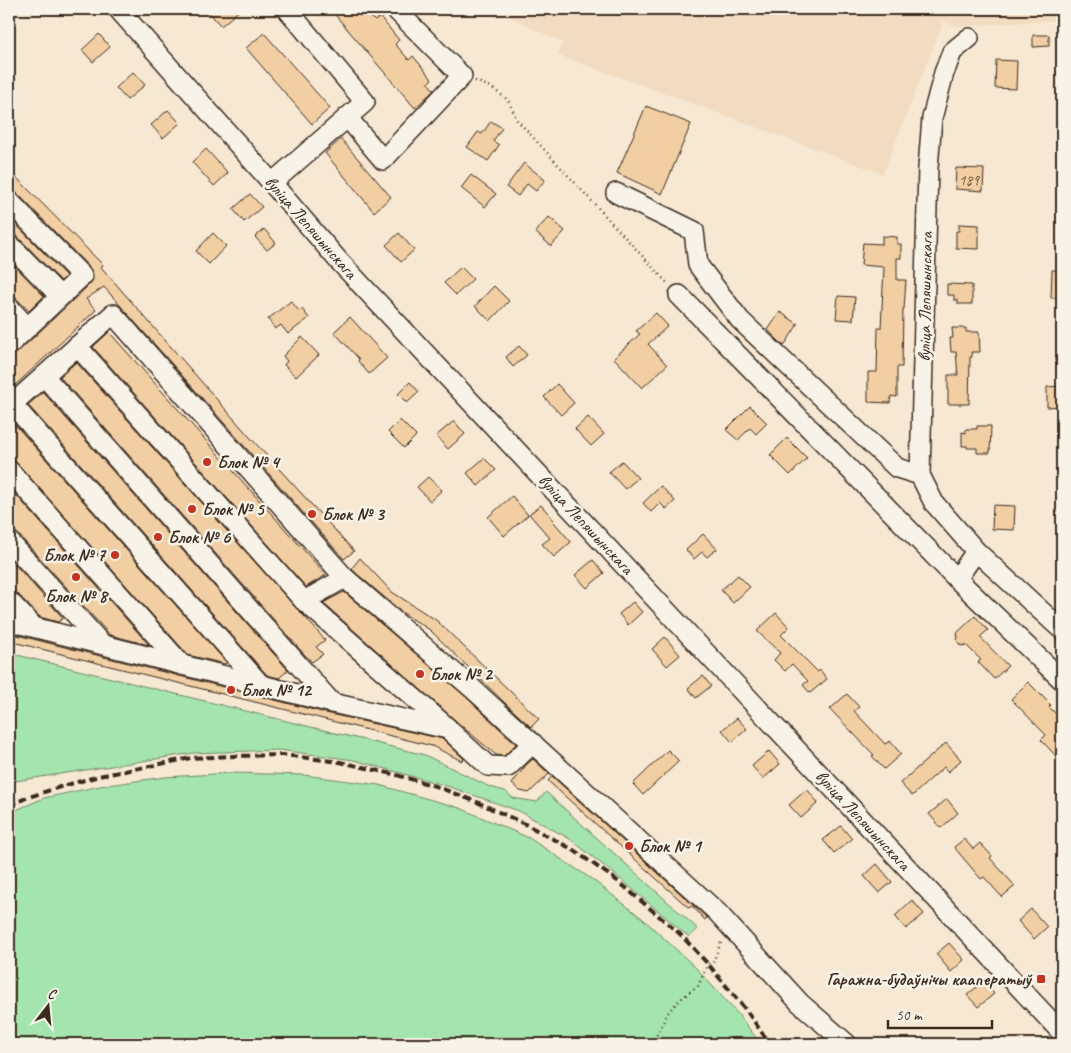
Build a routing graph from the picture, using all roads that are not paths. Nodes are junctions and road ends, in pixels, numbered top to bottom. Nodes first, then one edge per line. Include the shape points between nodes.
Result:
1 (118, 9) edge
2 (287, 9) edge
3 (395, 9) edge
4 (969, 38) dead end
5 (346, 118) junction
6 (272, 183) junction
7 (616, 193) dead end
8 (9, 201) edge
9 (9, 244) edge
10 (679, 295) road end
11 (60, 296) junction
12 (9, 307) edge
13 (740, 320) junction
14 (27, 327) junction
15 (722, 340) junction
16 (9, 344) edge
17 (77, 346) junction
18 (44, 376) junction
19 (10, 406) edge
20 (9, 470) edge
21 (920, 474) junction
22 (9, 541) edge
23 (976, 551) junction
24 (345, 578) junction
25 (957, 579) junction
26 (9, 601) edge
27 (304, 601) junction
28 (9, 621) edge
29 (34, 627) junction
30 (1062, 630) edge
31 (102, 644) junction
32 (182, 665) junction
33 (1062, 680) edge
34 (261, 685) junction
35 (332, 703) junction
36 (448, 729) junction
37 (533, 743) junction
38 (1062, 1033) edge
39 (847, 1044) edge

1 - 6 street, вуліца Лепяшынскага
2 - 5 street via 365,102
3 - 5 street via 462,76 383,160
4 - 21 street, вуліца Лепяшынскага via 952,52 932,118
5 - 6 street
6 - 38 street, вуліца Лепяшынскага via 338,260
7 - 13 street via 694,231 698,265
8 - 11 street via 82,276
9 - 11 street
10 - 15 street
11 - 14 street
12 - 14 street
13 - 15 street
13 - 21 street via 897,468
14 - 16 street
15 - 25 street
17 - 18 street
17 - 24 street via 112,314
17 - 27 street
18 - 19 street
18 - 35 street
19 - 34 street
20 - 32 street
21 - 23 street, вуліца Лепяшынскага via 934,503
22 - 31 street
23 - 25 street
23 - 30 street, вуліца Лепяшынскага
24 - 27 street
24 - 37 street
25 - 33 street
26 - 29 street
27 - 36 street
28 - 29 street
29 - 31 street
31 - 32 street
32 - 34 street
34 - 35 street
35 - 36 street
36 - 37 street via 488,766 508,767
37 - 39 street via 703,899 800,1003

